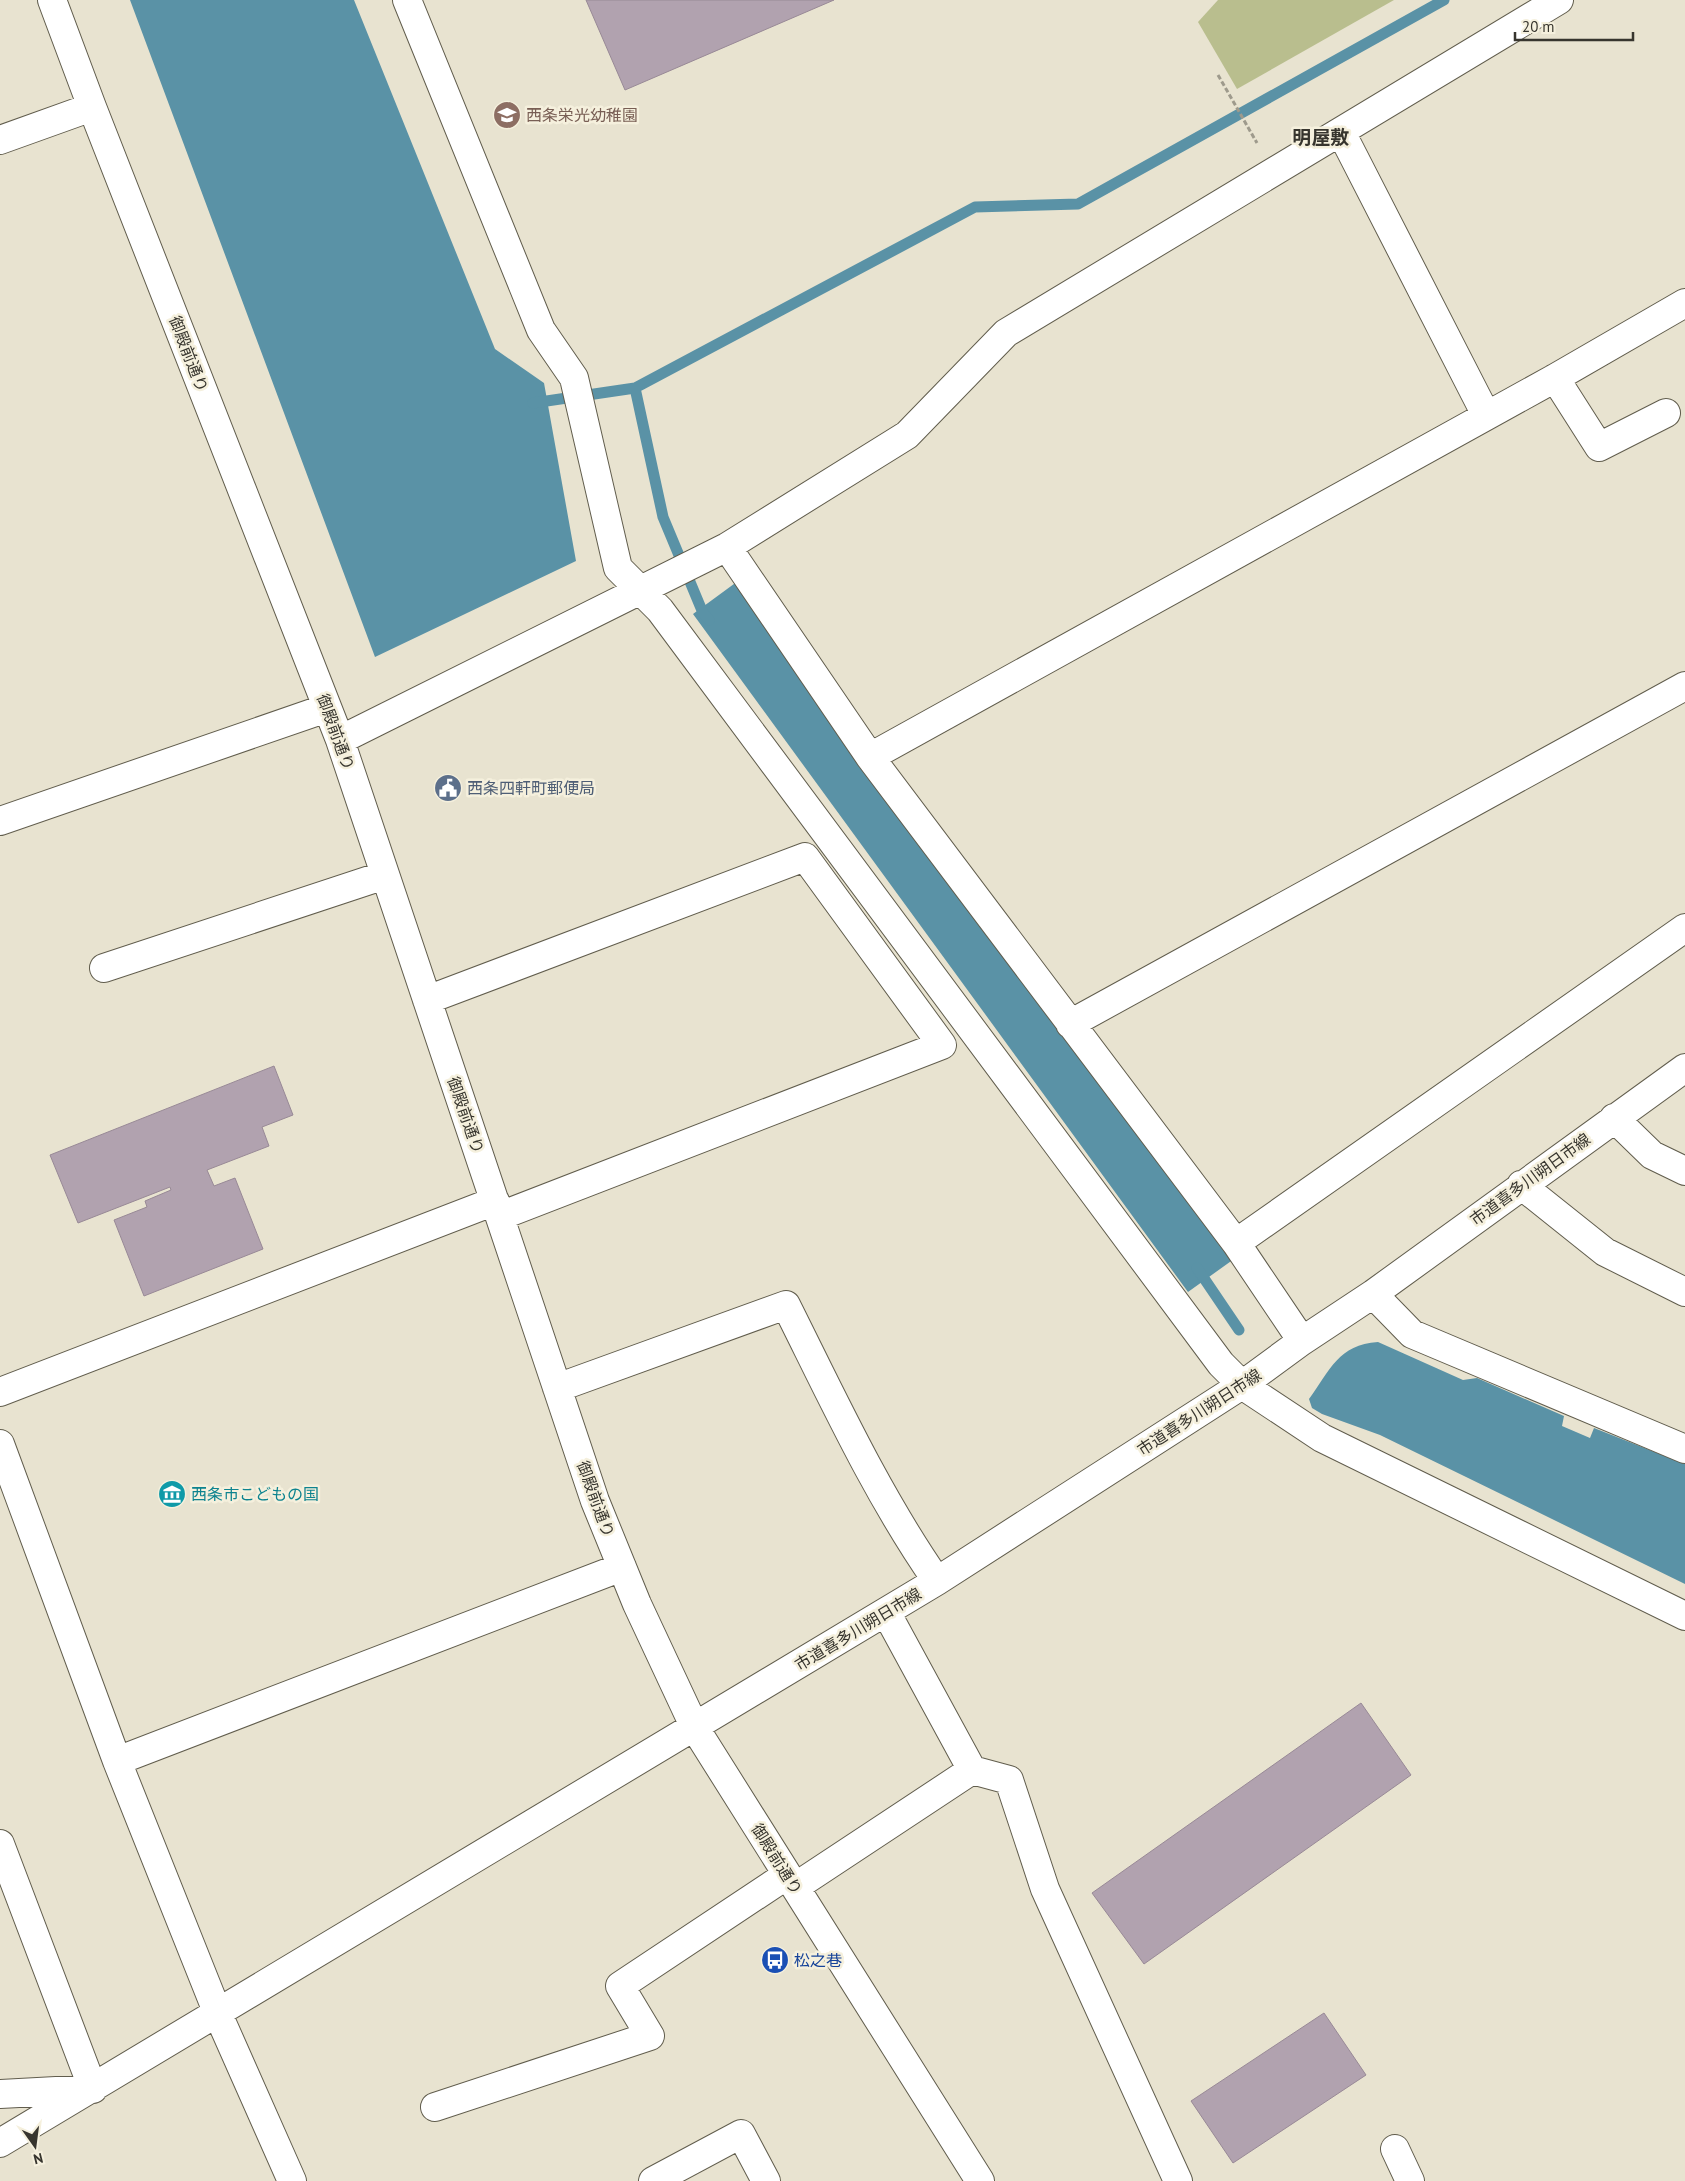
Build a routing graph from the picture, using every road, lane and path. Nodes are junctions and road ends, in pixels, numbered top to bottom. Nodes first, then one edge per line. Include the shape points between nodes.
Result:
1 (52, 0) edge
2 (407, 0) edge
3 (1559, 0) edge
4 (1218, 75) dead end
5 (92, 107) junction
6 (1250, 132) dead end
7 (1341, 132) junction
8 (0, 140) edge
9 (1685, 303) edge
10 (1555, 378) junction
11 (1666, 413) dead end
12 (1486, 415) junction
13 (727, 547) junction
14 (648, 586) junction
15 (1685, 686) edge
16 (327, 708) junction
17 (340, 740) junction
18 (870, 757) junction
19 (0, 821) edge
20 (385, 875) junction
21 (1685, 928) edge
22 (104, 968) dead end
23 (427, 1000) junction
24 (1070, 1024) junction
25 (1685, 1068) edge
26 (1614, 1118) junction
27 (1685, 1171) edge
28 (1521, 1185) junction
29 (497, 1208) junction
30 (1236, 1243) junction
31 (1685, 1292) edge
32 (1373, 1294) junction
33 (1302, 1341) junction
34 (1242, 1385) junction
35 (557, 1388) junction
36 (0, 1392) edge
37 (0, 1444) edge
38 (1685, 1449) edge
39 (10, 1497) edge
40 (622, 1566) junction
41 (937, 1581) junction
42 (886, 1612) junction
43 (1685, 1616) edge
44 (694, 1728) junction
45 (117, 1761) junction
46 (972, 1770) junction
47 (0, 1844) edge
48 (791, 1881) junction
49 (218, 2014) junction
50 (93, 2089) junction
51 (0, 2094) edge
52 (435, 2107) dead end
53 (0, 2143) edge
54 (1395, 2149) dead end
55 (292, 2181) edge
56 (653, 2181) edge
57 (766, 2181) edge
58 (980, 2181) edge
59 (1178, 2181) edge
60 (1410, 2181) edge

1 - 5 street, 御殿前通り
2 - 14 street via 541,330 574,378 618,568
3 - 7 street
4 - 6 path
5 - 8 street
5 - 16 street, 御殿前通り
7 - 12 street
7 - 13 street via 1006,333 907,435
9 - 10 street
10 - 11 street via 1599,447
10 - 12 street
12 - 18 street
13 - 14 street
13 - 18 street
14 - 17 street
14 - 34 street via 660,610 1221,1364
15 - 24 street
16 - 17 street, 御殿前通り
16 - 19 street
17 - 20 street, 御殿前通り
18 - 24 street
20 - 22 street
20 - 23 street, 御殿前通り
21 - 30 street
23 - 29 street, 御殿前通り
23 - 29 street via 805,857 942,1045
24 - 30 street
25 - 26 street, 市道喜多川朔日市線
26 - 27 street via 1652,1155
26 - 28 street, 市道喜多川朔日市線
28 - 31 street via 1605,1252
28 - 32 street, 市道喜多川朔日市線
29 - 35 street, 御殿前通り
29 - 36 street
30 - 33 street
32 - 33 street, 市道喜多川朔日市線
32 - 38 street via 1412,1334
33 - 34 street, 市道喜多川朔日市線
34 - 41 street, 市道喜多川朔日市線
34 - 43 street via 1322,1438
35 - 40 street, 御殿前通り via 595,1501
35 - 41 street via 786,1305 866,1465 905,1536
37 - 39 street
39 - 45 street
40 - 44 street, 御殿前通り
40 - 45 street
41 - 42 street, 市道喜多川朔日市線
42 - 44 street, 市道喜多川朔日市線
42 - 46 street
44 - 48 street, 御殿前通り
44 - 49 street, 市道喜多川朔日市線
45 - 49 street
46 - 48 street
46 - 59 street via 1009,1780 1045,1889
47 - 50 street
48 - 52 street via 620,1986 650,2036
48 - 58 street, 御殿前通り
49 - 50 street, 市道喜多川朔日市線
49 - 55 street
50 - 51 street
50 - 53 street, 市道喜多川朔日市線
54 - 60 street
56 - 57 street via 741,2134

